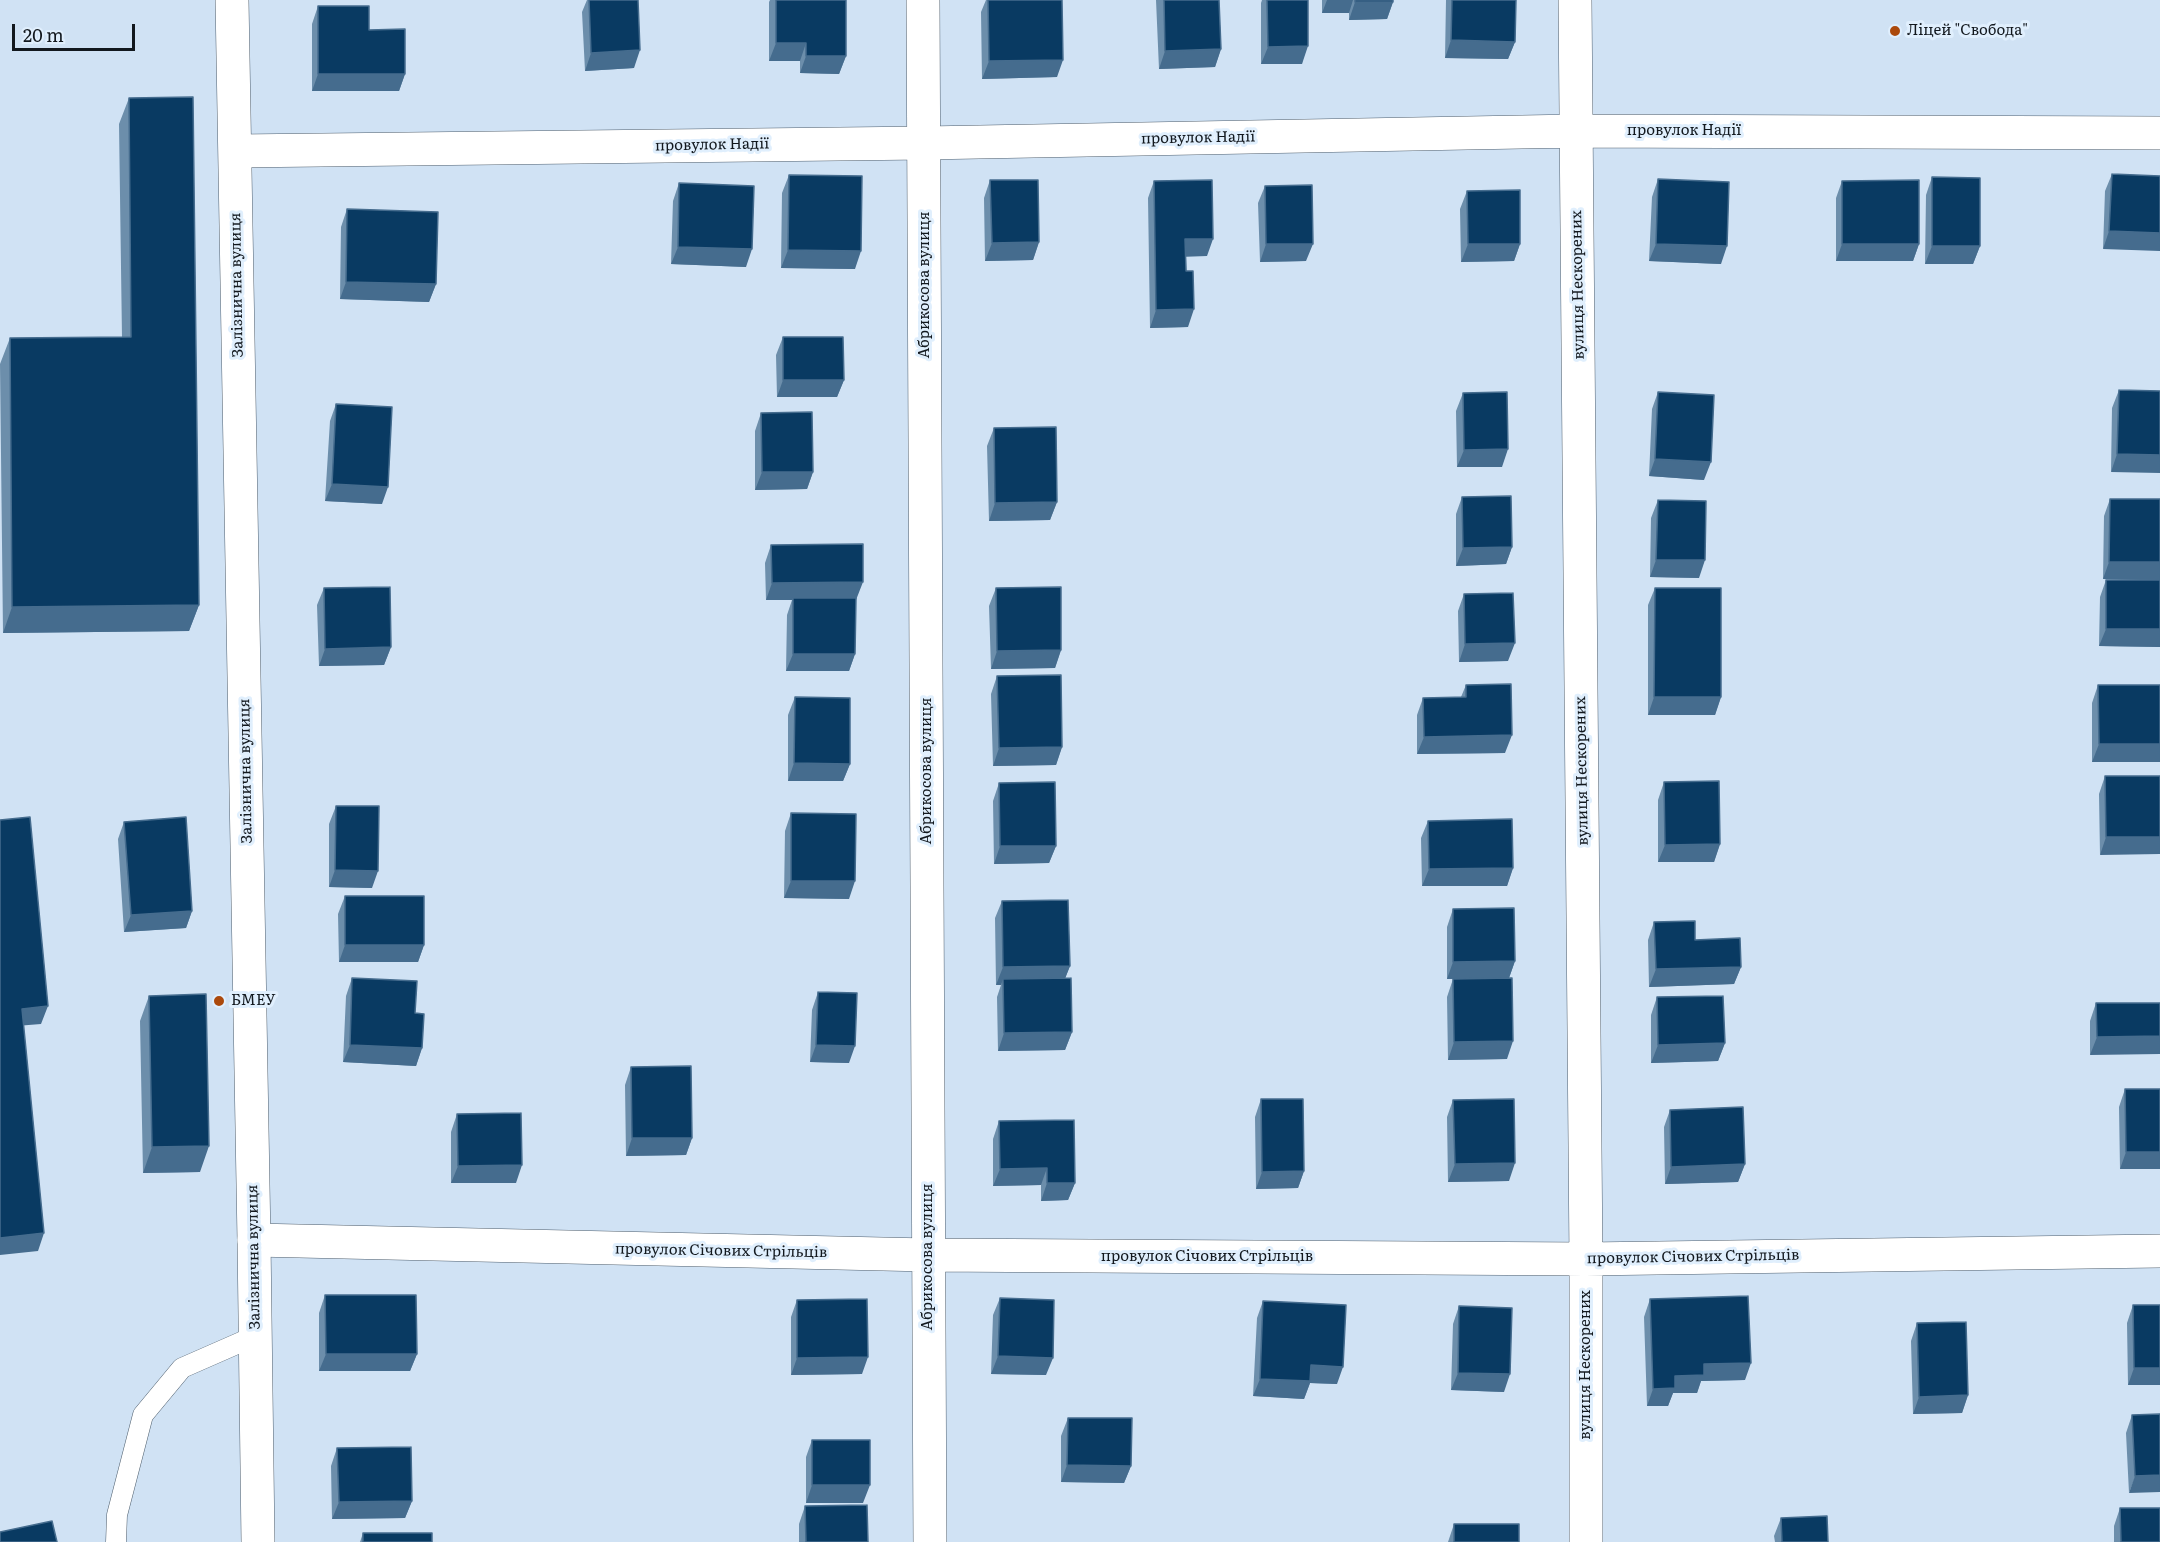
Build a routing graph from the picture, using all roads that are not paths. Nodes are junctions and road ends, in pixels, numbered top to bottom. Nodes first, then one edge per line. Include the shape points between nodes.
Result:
1 (232, 0) edge
2 (923, 0) edge
3 (1575, 0) edge
4 (1576, 131) junction
5 (2160, 133) edge
6 (925, 143) junction
7 (236, 151) junction
8 (254, 1240) junction
9 (2160, 1251) edge
10 (928, 1255) junction
11 (1586, 1259) junction
12 (255, 1336) junction
13 (116, 1542) edge
14 (258, 1542) edge
15 (930, 1542) edge
16 (1586, 1542) edge

1 - 7 street, Залізнична вулиця
2 - 6 street, Абрикосова вулиця
3 - 4 street, вулиця Нескорених
4 - 5 street, провулок Надії
4 - 6 street, провулок Надії
4 - 11 street, вулиця Нескорених
6 - 7 street, провулок Надії
6 - 10 street, Абрикосова вулиця
7 - 8 street, Залізнична вулиця
8 - 10 street, провулок Січових Стрільців
8 - 12 street, Залізнична вулиця
9 - 11 street, провулок Січових Стрільців
10 - 11 street, провулок Січових Стрільців
10 - 15 street, Абрикосова вулиця
11 - 16 street, вулиця Нескорених
12 - 13 lane via 182,1368 143,1414 117,1515
12 - 14 street, Залізнична вулиця

